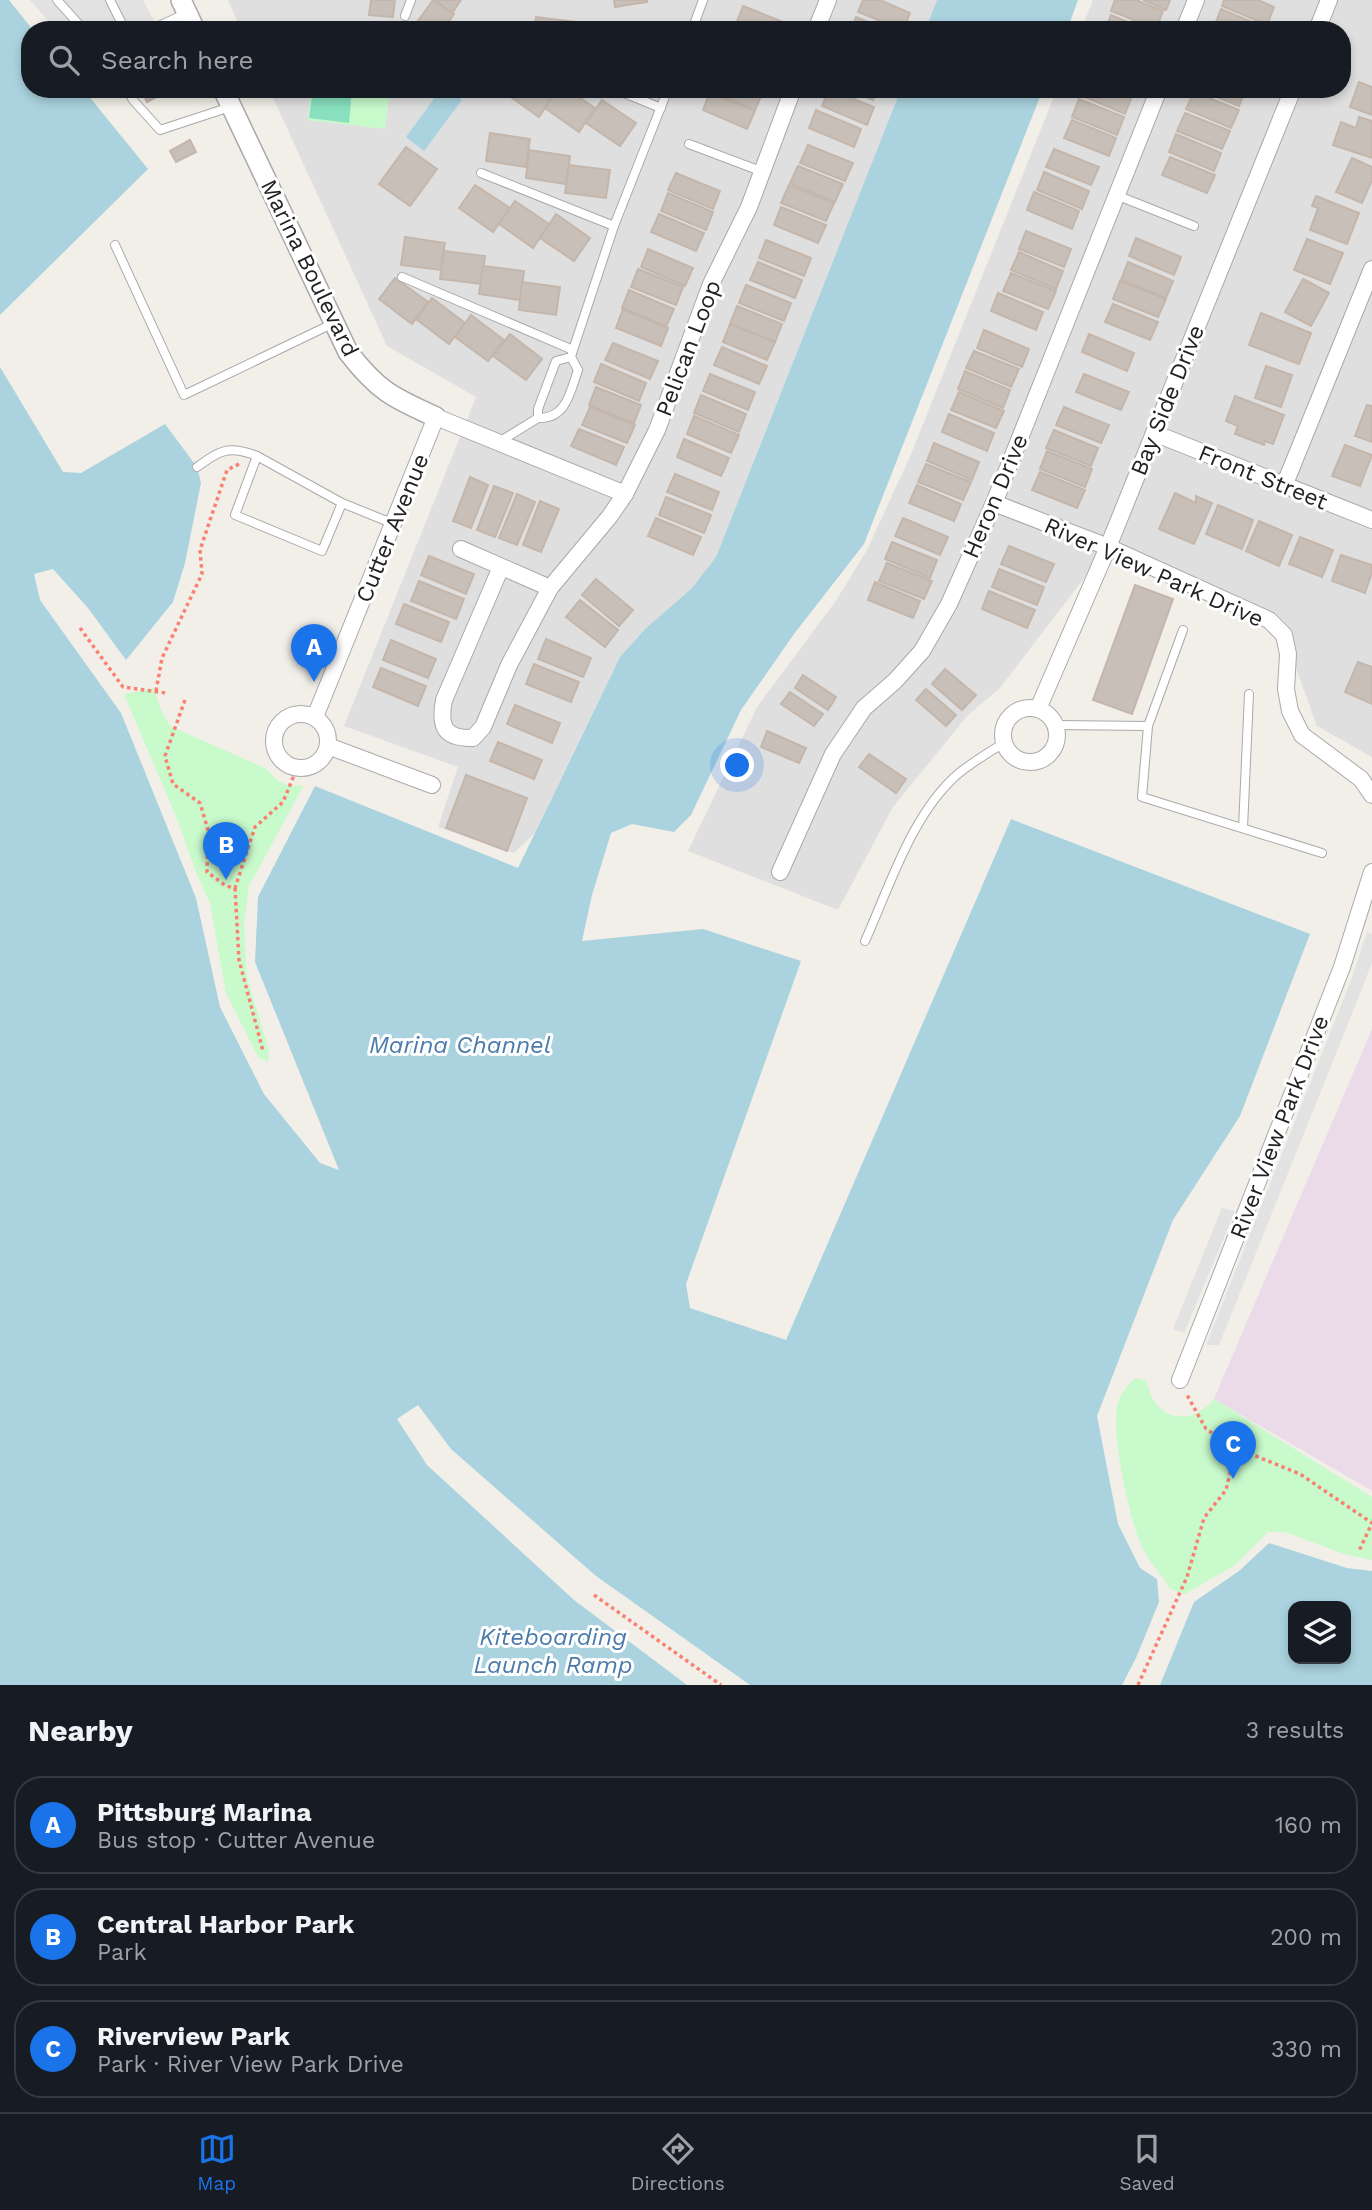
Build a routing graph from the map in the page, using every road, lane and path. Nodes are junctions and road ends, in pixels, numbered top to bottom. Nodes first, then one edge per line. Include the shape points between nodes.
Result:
1 (57, 0) edge
2 (110, 0) edge
3 (411, 0) edge
4 (704, 0) edge
5 (828, 0) edge
6 (1196, 0) edge
7 (1329, 0) edge
8 (187, 14) edge
9 (405, 16) dead end
10 (76, 21) edge
11 (120, 21) edge
12 (171, 21) edge
13 (696, 21) edge
14 (820, 21) edge
15 (1188, 21) edge
16 (1321, 21) edge
17 (132, 98) edge
18 (227, 98) edge
19 (636, 98) edge
20 (665, 98) edge
21 (790, 98) edge
22 (1155, 98) edge
23 (1289, 98) edge
24 (661, 108) junction
25 (689, 144) dead end
26 (763, 172) junction
27 (481, 173) dead end
28 (1116, 195) junction
29 (614, 226) junction
30 (1194, 226) dead end
31 (116, 245) dead end
32 (1372, 270) edge
33 (402, 277) dead end
34 (334, 323) junction
35 (572, 353) junction
36 (436, 417) junction
37 (538, 418) junction
38 (1154, 433) junction
39 (499, 442) junction
40 (257, 456) junction
41 (197, 467) dead end
42 (1284, 486) junction
43 (625, 494) junction
44 (342, 503) junction
45 (994, 503) junction
46 (1372, 520) edge
47 (394, 524) junction
48 (1108, 547) junction
49 (461, 549) dead end
50 (501, 567) junction
51 (550, 588) junction
52 (80, 628) dead end
53 (1183, 630) dead end
54 (156, 691) junction
55 (166, 693) dead end
56 (1249, 694) dead end
57 (185, 700) dead end
58 (1038, 709) junction
59 (315, 717) junction
60 (1055, 724) junction
61 (1148, 726) junction
62 (1004, 743) junction
63 (328, 746) junction
64 (297, 768) junction
65 (432, 785) dead end
66 (1372, 795) edge
67 (1243, 828) junction
68 (1322, 853) dead end
69 (780, 872) dead end
70 (1372, 872) edge
71 (235, 888) junction
72 (865, 941) dead end
73 (263, 1051) dead end
74 (1180, 1380) joint
75 (1236, 1448) junction
76 (1372, 1523) edge
77 (1359, 1551) dead end
78 (594, 1595) dead end
79 (721, 1685) edge
80 (1138, 1685) edge

1 - 10 lane
2 - 11 lane
3 - 9 lane
4 - 13 lane
5 - 14 street
6 - 15 street
7 - 16 street
8 - 12 lane
17 - 18 lane via 159,130
18 - 34 street, Marina Boulevard
19 - 24 lane
20 - 24 lane
21 - 26 street, Pelican Loop
22 - 28 street, Heron Drive
23 - 38 street, Bay Side Drive
24 - 29 lane
25 - 26 lane
26 - 43 street, Pelican Loop via 711,284 657,430
27 - 29 lane
28 - 30 lane
28 - 45 street, Heron Drive
29 - 35 lane
31 - 34 lane via 184,395
32 - 42 street
33 - 35 lane
34 - 36 street, Marina Boulevard via 366,375 396,400
35 - 37 lane via 556,360
35 - 37 lane via 578,370 559,414
36 - 39 street, Marina Boulevard
36 - 47 street, Cutter Avenue
37 - 39 lane
38 - 42 street, Front Street
38 - 48 street, Bay Side Drive
39 - 43 street, Marina Boulevard
40 - 41 lane via 240,449 220,451
40 - 44 lane
40 - 44 lane via 235,515 322,551
40 - 54 path via 227,470 200,550 202,574 162,658
42 - 46 street, Front Street
43 - 51 street, Pelican Loop
44 - 47 lane
45 - 48 street, River View Park Drive
45 - 69 street, Heron Drive via 949,604 922,651 864,708 833,754
47 - 59 street, Cutter Avenue
48 - 58 street, Bay Side Drive
48 - 66 street, River View Park Drive via 1269,620 1284,635 1286,689 1302,735 1361,779
49 - 50 street
50 - 51 street
50 - 51 street, Pelican Loop via 444,700 441,716 452,736 473,738 483,727
52 - 54 path via 123,687
53 - 61 lane
54 - 55 path
56 - 67 lane
57 - 71 path via 165,756 173,784 200,803 208,830 207,872
58 - 60 street
58 - 62 street via 1021,710 1011,717
59 - 63 street via 328,732
59 - 64 street via 294,714 278,727 274,737 282,760
60 - 61 lane
60 - 62 street via 1054,748 1035,762 1016,758
61 - 67 lane via 1142,797
62 - 72 lane via 959,773 916,827
63 - 64 street via 320,761
63 - 65 street
64 - 71 path via 283,802 255,827
67 - 68 lane
70 - 74 street, River View Park Drive via 1342,967
71 - 73 path via 239,960
74 - 75 path via 1206,1429
75 - 76 path via 1300,1474
75 - 80 path via 1226,1490 1203,1518 1187,1577
76 - 77 path
78 - 79 path

